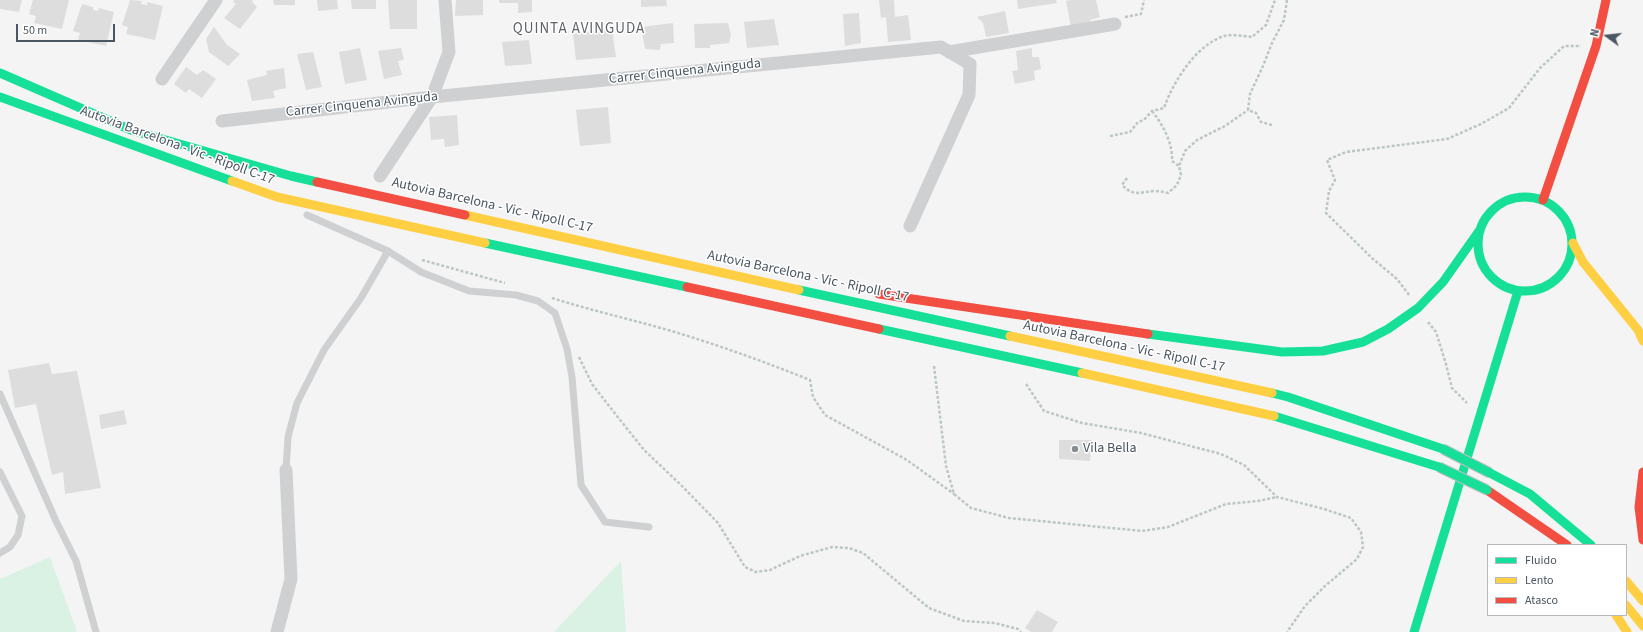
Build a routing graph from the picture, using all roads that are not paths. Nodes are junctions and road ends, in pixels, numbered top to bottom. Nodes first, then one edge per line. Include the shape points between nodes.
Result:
1 (216, 0) edge
2 (445, 0) edge
3 (1606, 0) edge
4 (1115, 24) road end
5 (949, 52) junction
6 (0, 73) edge
7 (162, 79) dead end
8 (0, 97) edge
9 (432, 97) junction
10 (222, 121) dead end
11 (380, 176) dead end
12 (1543, 200) junction
13 (307, 214) dead end
14 (910, 226) dead end
15 (1479, 231) junction
16 (1572, 243) junction
17 (388, 251) junction
18 (737, 276) junction
19 (838, 289) dead end
20 (1518, 291) junction
21 (869, 293) dead end
22 (1643, 341) edge
23 (0, 394) edge
24 (286, 470) joint
25 (0, 472) edge
26 (1643, 472) edge
27 (1518, 512) junction
28 (649, 527) dead end
29 (1643, 540) edge
30 (1552, 544) edge
31 (1566, 544) edge
32 (1590, 544) edge
33 (0, 553) edge
34 (1627, 582) edge
35 (1643, 601) edge
36 (1627, 606) edge
37 (1617, 616) edge
38 (1643, 626) edge
39 (96, 632) edge
40 (277, 632) edge
41 (1414, 632) edge
42 (1627, 632) edge

1 - 7 street
2 - 9 street via 449,52
3 - 12 main road via 1596,46
4 - 5 street
5 - 9 street, Carrer Cinquena Avinguda via 941,47
5 - 14 street, Carrer Cinquena Avinguda via 970,64 969,95
6 - 18 main road, Autovia Barcelona - Vic - Ripoll C-17 via 130,130 292,176
8 - 27 main road, Autovia Barcelona - Vic - Ripoll C-17, bridge via 277,197 1281,417 1439,467 1487,490
9 - 10 street, Carrer Cinquena Avinguda
9 - 11 street
12 - 15 main road via 1523,196 1504,201 1488,213
12 - 16 main road via 1558,210 1569,225
13 - 17 lane
15 - 20 main road via 1478,251 1485,270 1499,284
15 - 21 main road via 1443,282 1418,308 1388,329 1363,342 1323,351 1282,352
16 - 20 main road via 1570,261 1549,285 1534,291
16 - 22 main road via 1583,262 1638,330
17 - 24 lane via 361,298 324,350 297,403 288,437
17 - 28 lane via 421,272 469,291 516,294 538,301 554,312 567,348 572,377 581,485 605,522
18 - 19 main road
18 - 32 main road, Autovia Barcelona - Vic - Ripoll C-17, bridge via 1288,397 1443,449 1530,494
20 - 41 main road
23 - 39 lane via 76,561
24 - 40 street via 292,579
25 - 33 lane via 22,516 18,535 10,547
26 - 29 main road via 1639,507
27 - 30 main road
27 - 31 main road, Autovia Barcelona - Vic - Ripoll C-17
34 - 35 main road
36 - 38 main road
37 - 42 main road

